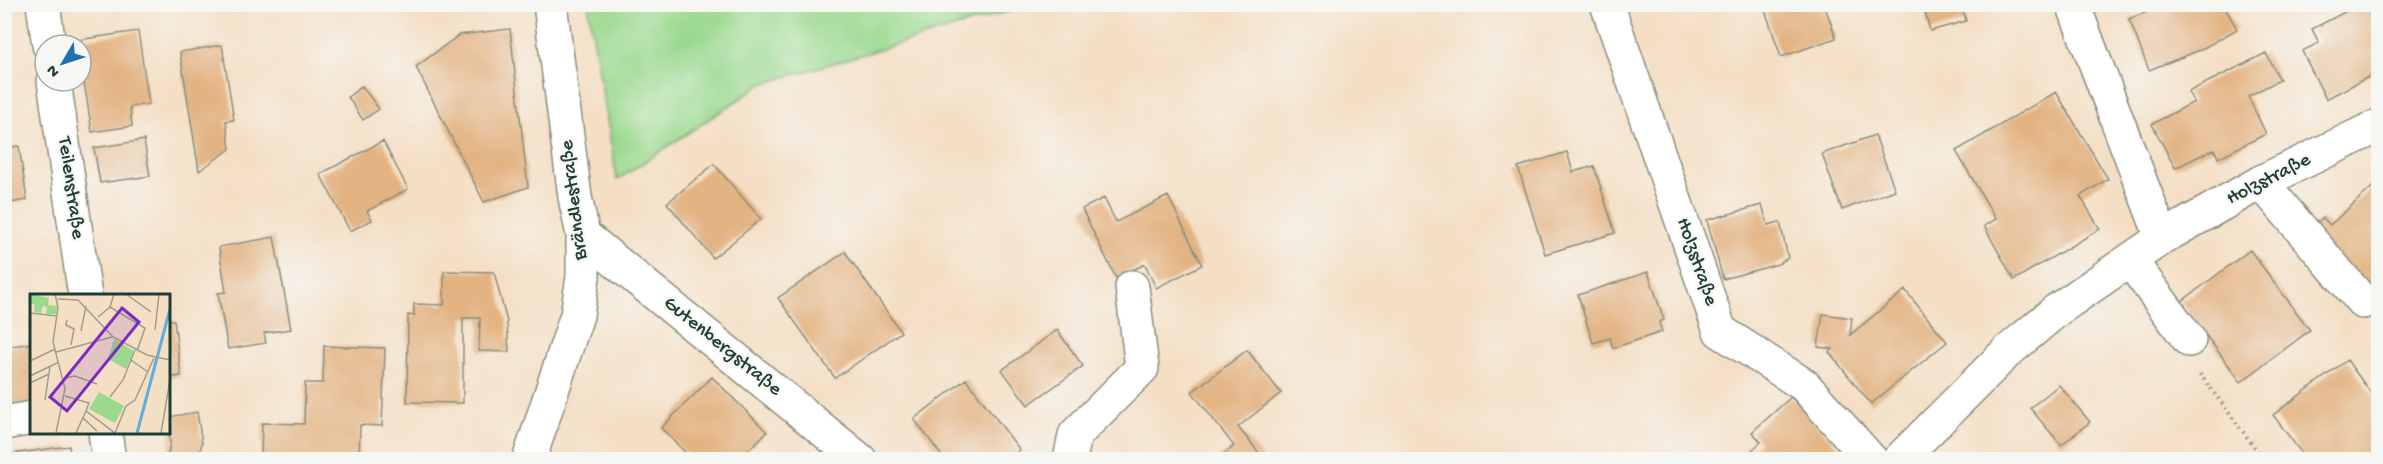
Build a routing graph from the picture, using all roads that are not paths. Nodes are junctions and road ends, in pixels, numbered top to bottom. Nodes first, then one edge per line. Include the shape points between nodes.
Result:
1 (43, 4) edge
2 (550, 4) edge
3 (1607, 4) edge
4 (2073, 4) edge
5 (47, 33) edge
6 (56, 93) edge
7 (2379, 126) edge
8 (2261, 182) junction
9 (583, 235) junction
10 (2162, 238) junction
11 (2130, 260) junction
12 (1132, 287) dead end
13 (85, 294) edge
14 (2363, 302) dead end
15 (2189, 339) road end
16 (30, 418) edge
17 (4, 423) edge
18 (105, 434) edge
19 (109, 459) edge
20 (529, 459) edge
21 (860, 459) edge
22 (1070, 459) edge
23 (1871, 459) edge
24 (1899, 459) edge

1 - 5 street
2 - 9 street, Brändlestraße
3 - 23 street, Holzstraße via 1720,331 1804,385
4 - 10 street
6 - 13 street, Teilenstraße
7 - 8 street, Holzstraße
8 - 10 street, Holzstraße
8 - 14 street
9 - 20 street, Brändlestraße via 584,277 577,315
9 - 21 street, Gutenbergstraße
10 - 11 street, Holzstraße
11 - 15 street
11 - 24 street, Holzstraße via 2057,310 2007,352
12 - 22 street via 1142,368 1075,435
16 - 17 street
18 - 19 street

